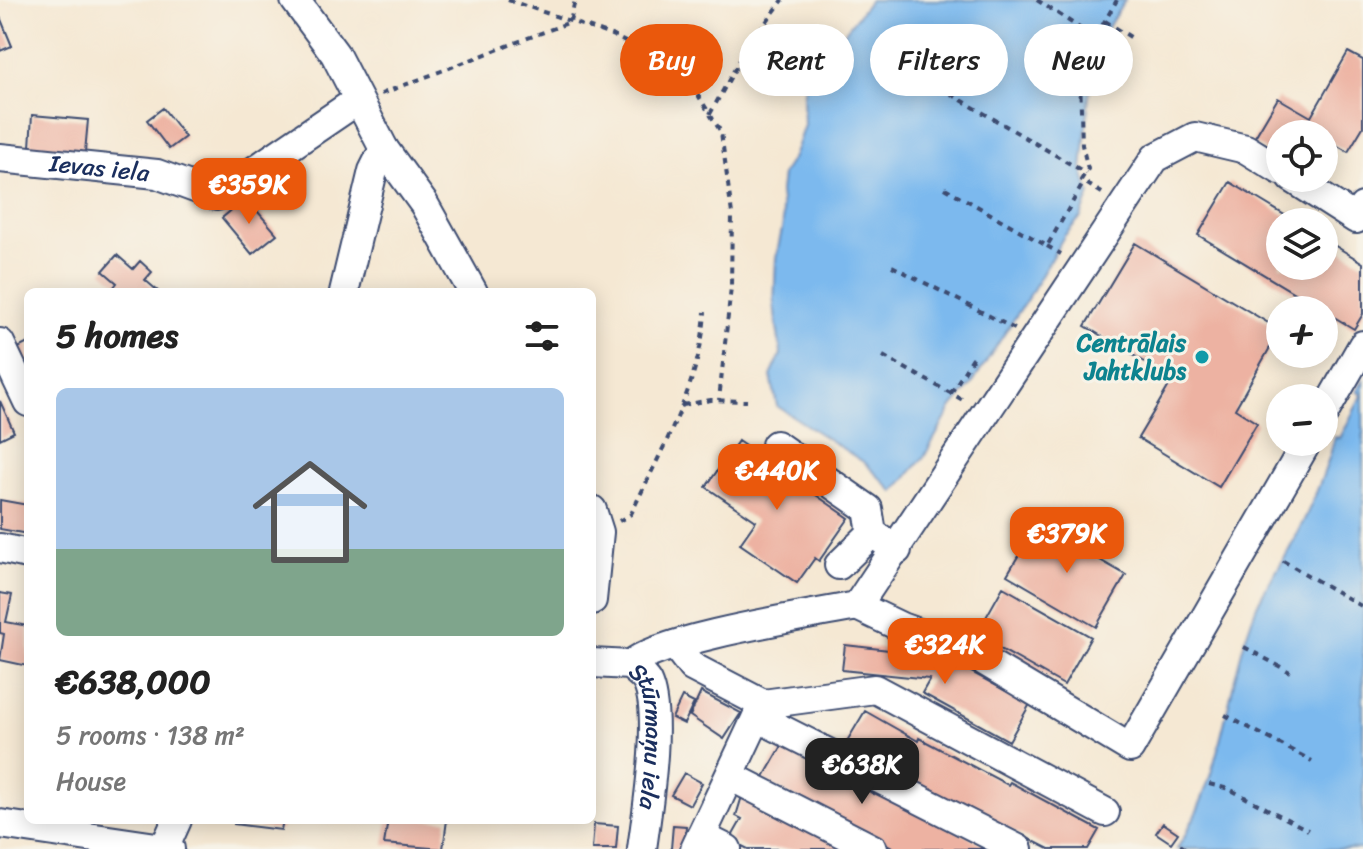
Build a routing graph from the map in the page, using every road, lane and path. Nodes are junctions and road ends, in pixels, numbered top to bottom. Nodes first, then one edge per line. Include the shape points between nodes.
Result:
1 (295, 0) edge
2 (508, 0) edge
3 (575, 0) edge
4 (783, 0) edge
5 (1037, 0) edge
6 (1117, 0) edge
7 (1105, 21) junction
8 (570, 22) junction
9 (1074, 24) edge
10 (1103, 24) edge
11 (1110, 24) edge
12 (954, 96) edge
13 (1081, 96) edge
14 (358, 100) junction
15 (710, 114) junction
16 (384, 149) junction
17 (0, 158) edge
18 (1266, 161) edge
19 (1086, 173) junction
20 (1084, 182) junction
21 (945, 188) dead end
22 (1317, 192) edge
23 (1105, 194) dead end
24 (1361, 217) edge
25 (1047, 246) junction
26 (1061, 254) dead end
27 (892, 266) dead end
28 (345, 288) edge
29 (471, 288) edge
30 (705, 312) dead end
31 (1016, 329) dead end
32 (0, 343) edge
33 (1363, 345) edge
34 (883, 356) dead end
35 (974, 356) dead end
36 (1338, 389) edge
37 (951, 393) junction
38 (24, 394) edge
39 (719, 400) junction
40 (963, 400) dead end
41 (747, 401) dead end
42 (683, 405) junction
43 (776, 445) dead end
44 (1299, 456) edge
45 (596, 521) edge
46 (872, 533) junction
47 (0, 548) edge
48 (897, 550) junction
49 (24, 553) edge
50 (1283, 561) dead end
51 (839, 565) dead end
52 (857, 606) junction
53 (1363, 607) edge
54 (675, 645) junction
55 (1244, 647) dead end
56 (596, 663) edge
57 (630, 665) junction
58 (1290, 672) dead end
59 (760, 710) junction
60 (1225, 715) dead end
61 (1312, 761) dead end
62 (730, 776) junction
63 (1209, 784) dead end
64 (1105, 812) dead end
65 (0, 824) edge
66 (175, 824) edge
67 (1308, 830) dead end
68 (698, 842) edge
69 (1180, 845) dead end
70 (164, 849) edge
71 (170, 849) edge
72 (642, 849) edge
73 (727, 849) edge
74 (873, 849) edge
75 (1018, 849) edge
76 (1186, 849) edge

1 - 14 street via 335,54
2 - 8 path
3 - 8 path
4 - 15 path via 747,47
5 - 9 path
6 - 7 path
7 - 10 path
7 - 11 path
8 - 14 path via 400,89
8 - 15 path via 614,36 685,74
12 - 19 path
13 - 19 path
14 - 16 street
14 - 17 street, Ievas iela via 217,196 157,174
15 - 39 path via 721,132 732,214 731,287
16 - 28 street via 373,171
16 - 29 street via 424,204
18 - 48 street via 1246,149 1195,137 1155,158
19 - 20 path
20 - 23 path
20 - 25 path
21 - 25 path
22 - 24 street
25 - 26 path
27 - 31 path
30 - 42 path via 702,352
32 - 38 street
33 - 36 street
34 - 37 path
35 - 37 path
37 - 40 path
39 - 41 path
39 - 42 path
42 - 45 path via 631,514
43 - 46 street via 868,509
44 - 52 street via 1130,748 966,650
46 - 48 street
46 - 51 street
47 - 49 street
48 - 52 street
50 - 53 path
52 - 54 street
54 - 57 street via 638,657
54 - 59 street via 692,667
55 - 58 path
56 - 57 street, Stūrmaņu iela
57 - 72 street, Stūrmaņu iela via 647,682 651,703 652,758
59 - 62 street
59 - 64 street via 875,689
59 - 75 street
60 - 61 path
62 - 68 street
62 - 74 street
63 - 67 path
65 - 70 street
66 - 70 street
68 - 73 street
69 - 76 path
70 - 71 street

